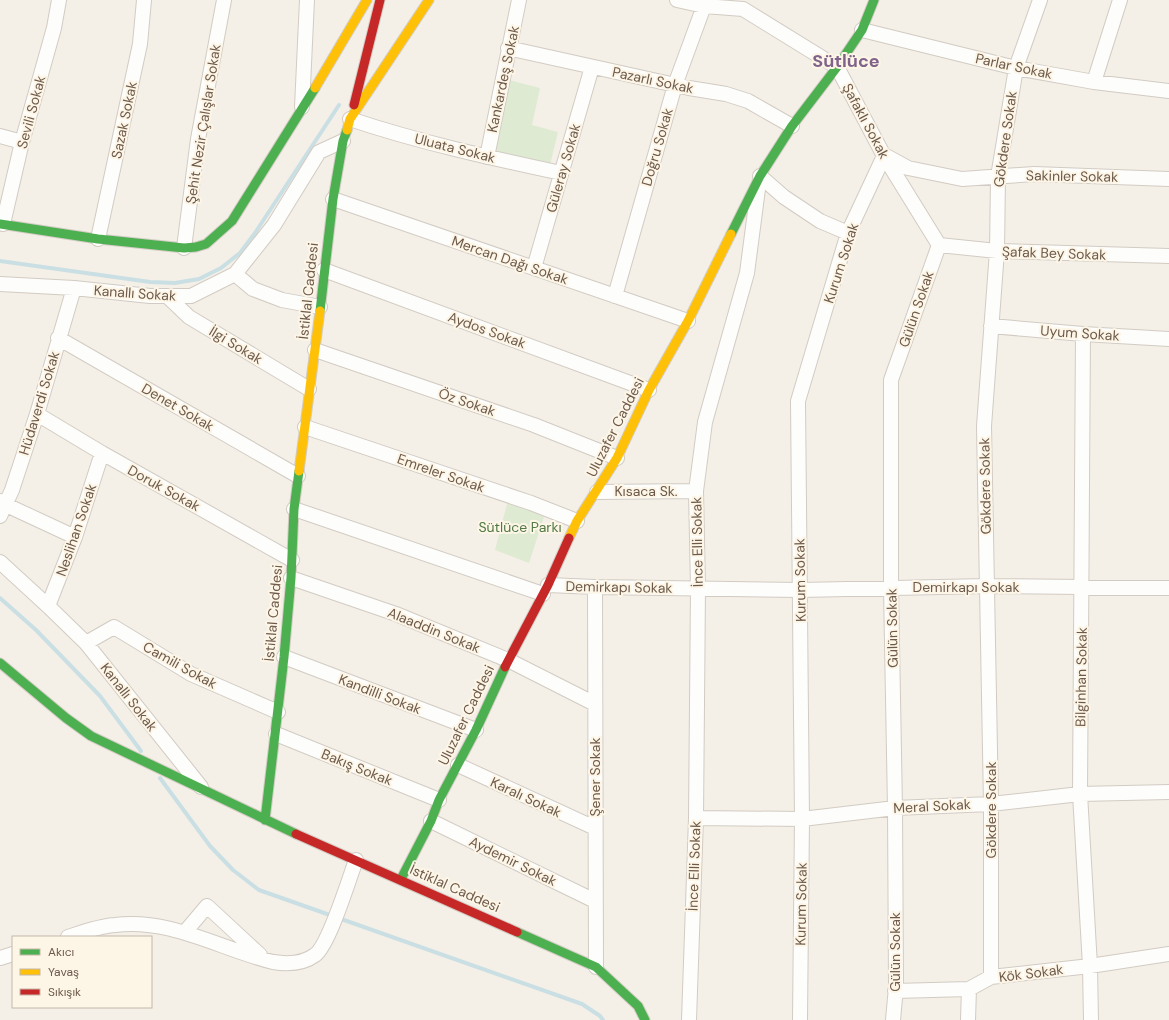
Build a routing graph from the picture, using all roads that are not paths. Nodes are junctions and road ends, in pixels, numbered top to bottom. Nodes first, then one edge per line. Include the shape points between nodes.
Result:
1 (60, 0) edge
2 (144, 0) edge
3 (224, 0) edge
4 (307, 0) edge
5 (367, 0) edge
6 (380, 0) edge
7 (429, 0) edge
8 (519, 0) edge
9 (677, 0) edge
10 (874, 0) edge
11 (1040, 0) edge
12 (1120, 0) edge
13 (705, 3) edge
14 (862, 30) junction
15 (508, 48) junction
16 (592, 67) junction
17 (837, 67) junction
18 (1016, 68) junction
19 (1094, 82) junction
20 (675, 85) junction
21 (1169, 91) edge
22 (302, 109) junction
23 (350, 119) junction
24 (792, 126) junction
25 (0, 136) edge
26 (343, 141) junction
27 (22, 142) junction
28 (884, 156) junction
29 (487, 157) junction
30 (561, 172) junction
31 (760, 176) junction
32 (998, 177) junction
33 (1169, 179) edge
34 (333, 199) junction
35 (2, 224) edge
36 (848, 233) junction
37 (98, 239) junction
38 (939, 245) junction
39 (184, 248) junction
40 (997, 251) junction
41 (1169, 256) edge
42 (534, 268) junction
43 (324, 270) junction
44 (235, 274) junction
45 (0, 284) edge
46 (74, 288) junction
47 (167, 296) junction
48 (615, 296) junction
49 (320, 307) junction
50 (688, 321) junction
51 (991, 326) junction
52 (1083, 334) junction
53 (58, 338) junction
54 (1169, 339) edge
55 (315, 350) junction
56 (309, 389) junction
57 (649, 390) junction
58 (37, 414) junction
59 (305, 426) junction
60 (102, 453) junction
61 (617, 458) junction
62 (298, 476) junction
63 (696, 491) junction
64 (597, 492) junction
65 (1, 507) edge
66 (294, 508) junction
67 (577, 521) junction
68 (75, 537) junction
69 (292, 560) junction
70 (0, 562) edge
71 (291, 578) junction
72 (986, 586) junction
73 (595, 588) junction
74 (698, 588) junction
75 (891, 588) junction
76 (1082, 588) junction
77 (1169, 588) edge
78 (546, 590) junction
79 (801, 590) junction
80 (48, 606) junction
81 (86, 643) junction
82 (284, 657) junction
83 (508, 660) junction
84 (0, 663) edge
85 (595, 704) junction
86 (278, 712) junction
87 (476, 730) junction
88 (276, 734) junction
89 (458, 765) junction
90 (204, 791) junction
91 (1169, 792) edge
92 (1080, 794) junction
93 (439, 800) junction
94 (991, 804) junction
95 (895, 808) junction
96 (696, 818) junction
97 (802, 819) junction
98 (265, 820) junction
99 (431, 821) junction
100 (595, 828) junction
101 (356, 860) junction
102 (401, 879) junction
103 (595, 902) junction
104 (185, 932) junction
105 (71, 936) edge
106 (12, 954) edge
107 (1169, 954) edge
108 (0, 958) edge
109 (264, 960) junction
110 (1090, 966) junction
111 (596, 967) junction
112 (991, 978) junction
113 (969, 989) junction
114 (895, 991) junction
115 (645, 1020) edge
116 (689, 1020) edge
117 (800, 1020) edge
118 (893, 1020) edge
119 (968, 1020) edge
120 (1091, 1020) edge

1 - 27 street, Sevili Sokak
2 - 37 street, Sazak Sokak via 140,44
3 - 39 street, Şehit Nezir Çalışlar Sokak via 198,138
4 - 22 street
5 - 22 street
6 - 23 street
7 - 23 street, İstiklal Caddesi
8 - 15 street, Kankardeş Sokak
9 - 13 street, Şafaklı Sokak
10 - 14 street, Uluzafer Caddesi
11 - 18 street, Gökdere Sokak
12 - 19 street
13 - 17 street, Şafaklı Sokak via 743,9
13 - 20 street, Doğru Sokak
14 - 17 street, Uluzafer Caddesi
14 - 18 street, Parlar Sokak
15 - 16 street, Pazarlı Sokak
15 - 29 street, Kankardeş Sokak
16 - 20 street, Pazarlı Sokak
16 - 30 street, Güleray Sokak
17 - 24 street, Uluzafer Caddesi
17 - 28 street, Şafaklı Sokak
18 - 19 street, Parlar Sokak
18 - 32 street, Gökdere Sokak
19 - 21 street, Parlar Sokak
20 - 24 street, Pazarlı Sokak via 726,94 748,101
20 - 48 street, Doğru Sokak
22 - 39 street via 232,221 206,244
23 - 26 street, İstiklal Caddesi
23 - 29 street, Uluata Sokak
24 - 31 street, Uluzafer Caddesi
25 - 27 street
26 - 34 street, İstiklal Caddesi
26 - 44 street, Kanallı Sokak via 319,152 274,225
27 - 35 street, Sevili Sokak
28 - 32 street, Sakinler Sokak via 908,168 962,179
28 - 36 street, Kurum Sokak
28 - 38 street, Şafaklı Sokak
29 - 30 street, Uluata Sokak
30 - 42 street, Güleray Sokak
31 - 36 street via 784,197 820,221
31 - 50 street, Uluzafer Caddesi
31 - 63 street, İnce Elli Sokak via 747,273 705,422
32 - 33 street, Sakinler Sokak via 1034,174
32 - 40 street, Gökdere Sokak
34 - 42 street, Mercan Dağı Sokak
34 - 43 street, İstiklal Caddesi
35 - 37 street
36 - 79 street, Kurum Sokak via 798,401
37 - 39 street
38 - 40 street, Şafak Bey Sokak
38 - 75 street, Gülün Sokak via 891,380
40 - 41 street, Şafak Bey Sokak
40 - 51 street, Gökdere Sokak
42 - 48 street, Mercan Dağı Sokak
43 - 49 street, İstiklal Caddesi
43 - 57 street, Aydos Sokak
44 - 47 street, Kanallı Sokak via 191,296
44 - 49 street via 253,289 282,300
45 - 46 street, Kanallı Sokak
46 - 47 street, Kanallı Sokak
46 - 53 street, Hüdaverdi Sokak
47 - 56 street, İlgi Sokak via 189,317
48 - 50 street, Mercan Dağı Sokak
49 - 55 street, İstiklal Caddesi
50 - 57 street, Uluzafer Caddesi
51 - 52 street, Uyum Sokak
51 - 72 street, Gökdere Sokak via 984,426
52 - 54 street, Uyum Sokak
52 - 76 street, Bilginhan Sokak
53 - 58 street, Hüdaverdi Sokak
53 - 62 street, Denet Sokak
55 - 56 street, İstiklal Caddesi
55 - 61 street, Öz Sokak via 534,425
56 - 59 street, İstiklal Caddesi
57 - 61 street, Uluzafer Caddesi
58 - 60 street, Doruk Sokak
58 - 65 street, Hüdaverdi Sokak via 12,490
59 - 62 street, İstiklal Caddesi
59 - 67 street, Emreler Sokak
60 - 68 street, Neslihan Sokak
60 - 69 street, Doruk Sokak
61 - 64 street, Uluzafer Caddesi
62 - 66 street, İstiklal Caddesi
63 - 64 street, Kısaca Sk.
63 - 74 street, İnce Elli Sokak
64 - 67 street, Uluzafer Caddesi
65 - 68 street
66 - 69 street, İstiklal Caddesi
66 - 78 street, Demirkapı Sokak
67 - 78 street, Uluzafer Caddesi
68 - 80 street, Neslihan Sokak
69 - 71 street, İstiklal Caddesi
70 - 80 street, Kanallı Sokak
71 - 82 street, İstiklal Caddesi
71 - 83 street, Alaaddin Sokak via 396,614
72 - 75 street, Demirkapı Sokak
72 - 76 street, Demirkapı Sokak
72 - 94 street, Gökdere Sokak
73 - 74 street, Demirkapı Sokak
73 - 78 street, Demirkapı Sokak
73 - 85 street, Şener Sokak
74 - 79 street, Demirkapı Sokak
74 - 96 street, İnce Elli Sokak
75 - 79 street, Demirkapı Sokak
75 - 95 street, Gülün Sokak
76 - 77 street, Demirkapı Sokak
76 - 92 street, Bilginhan Sokak
78 - 83 street, Uluzafer Caddesi
79 - 97 street, Kurum Sokak
80 - 81 street, Kanallı Sokak
81 - 86 street, Camili Sokak via 114,627 190,674
81 - 90 street, Kanallı Sokak
82 - 86 street, İstiklal Caddesi
82 - 87 street, Kandilli Sokak
83 - 85 street, Alaaddin Sokak
83 - 87 street, Uluzafer Caddesi
84 - 90 street via 91,736
85 - 100 street, Şener Sokak
86 - 88 street, İstiklal Caddesi
87 - 89 street, Uluzafer Caddesi
88 - 93 street, Bakış Sokak
88 - 98 street, İstiklal Caddesi
89 - 93 street, Uluzafer Caddesi
89 - 100 street, Karalı Sokak
90 - 98 street, Kanallı Sokak
91 - 92 street, Meral Sokak
92 - 94 street, Meral Sokak
92 - 110 street, Bilginhan Sokak
93 - 99 street, Uluzafer Caddesi
94 - 95 street, Meral Sokak
94 - 112 street, Gökdere Sokak
95 - 97 street, Meral Sokak
95 - 114 street, Gülün Sokak
96 - 97 street, Meral Sokak
96 - 116 street, İnce Elli Sokak
97 - 117 street, Kurum Sokak
98 - 101 street, İstiklal Caddesi
99 - 102 street, Uluzafer Caddesi
99 - 103 street, Aydemir Sokak
100 - 103 street, Şener Sokak
101 - 102 street, İstiklal Caddesi
101 - 109 street via 328,936 318,952 309,958 290,963
102 - 111 street, İstiklal Caddesi
103 - 111 street, Şener Sokak
104 - 105 street via 157,926 122,924
104 - 109 street
104 - 109 street via 207,906
106 - 108 street
107 - 110 street, Kök Sokak
110 - 112 street, Kök Sokak
110 - 120 street, Bilginhan Sokak
111 - 115 street, İstiklal Caddesi via 638,1006
112 - 113 street, Kök Sokak
113 - 114 street, Kök Sokak
113 - 119 street
114 - 118 street, Gülün Sokak

